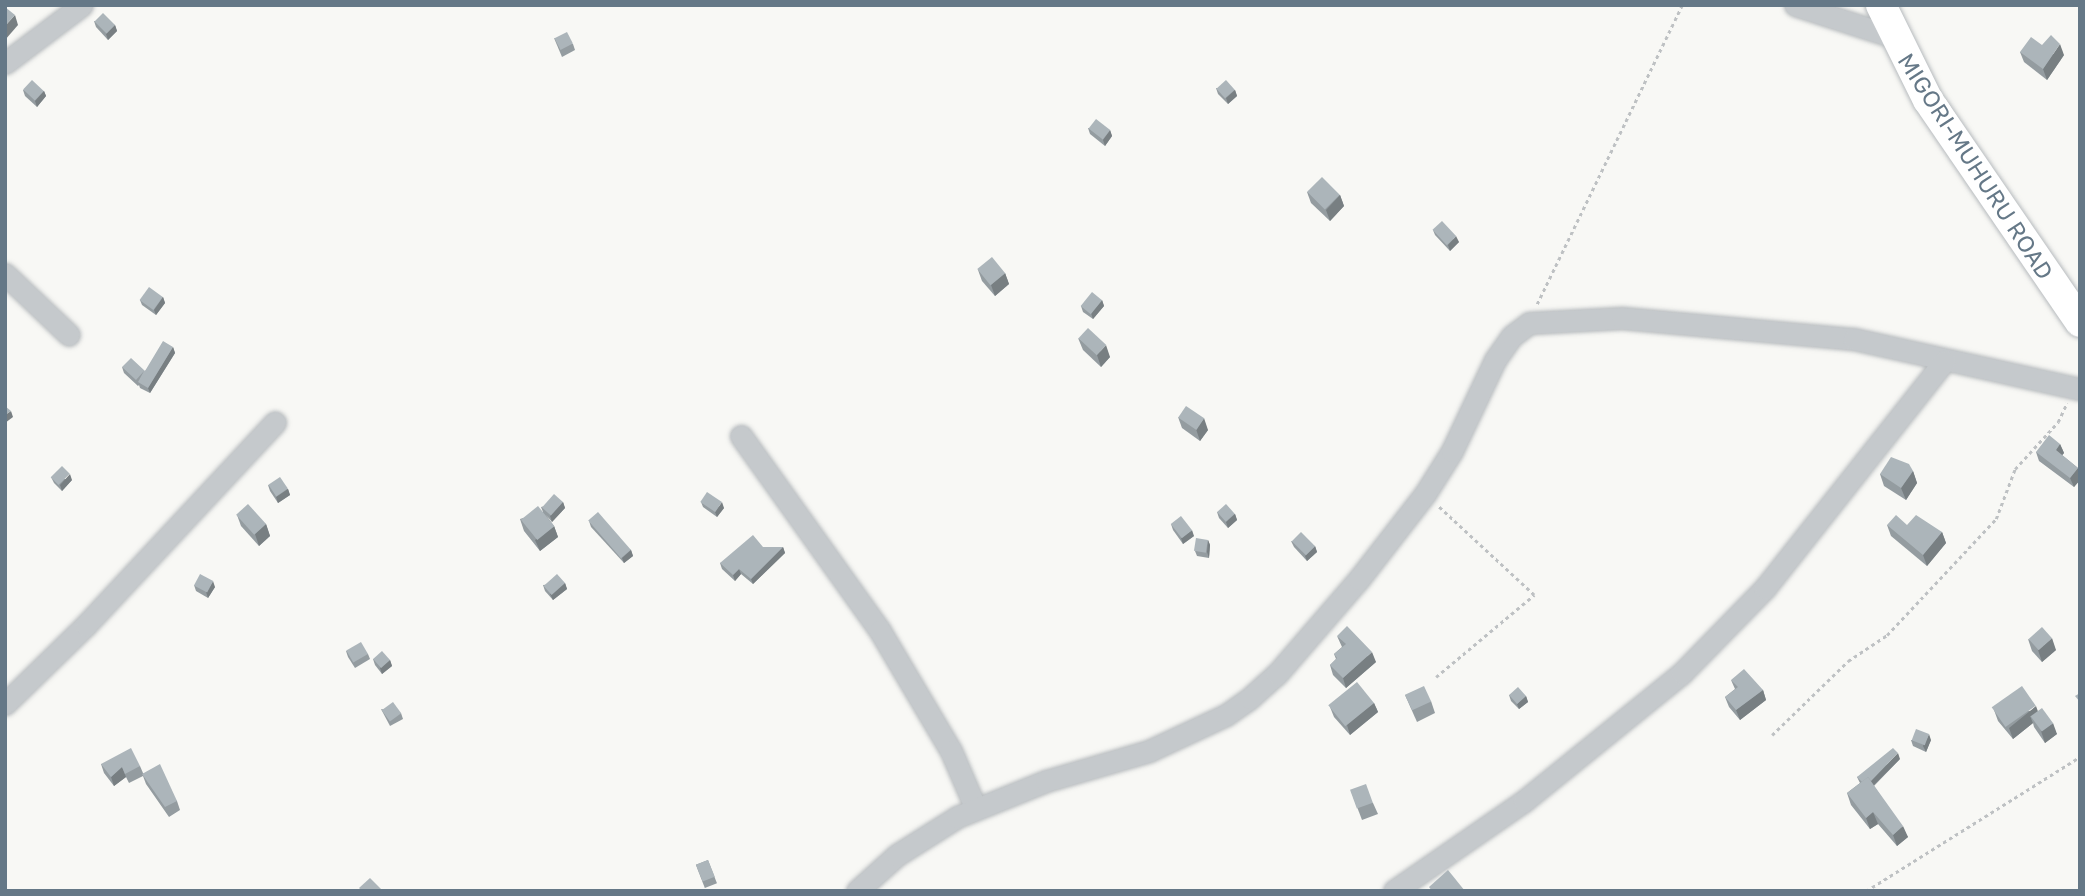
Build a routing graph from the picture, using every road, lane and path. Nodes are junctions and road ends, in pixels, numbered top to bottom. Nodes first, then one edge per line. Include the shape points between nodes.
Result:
1 (82, 5) edge
2 (1682, 5) edge
3 (1796, 5) edge
4 (1881, 5) edge
5 (1894, 37) junction
6 (5, 64) edge
7 (5, 274) edge
8 (2080, 322) edge
9 (1529, 323) junction
10 (69, 335) dead end
11 (1944, 361) junction
12 (2077, 388) edge
13 (275, 422) dead end
14 (741, 436) dead end
15 (1425, 494) junction
16 (1436, 677) dead end
17 (5, 704) edge
18 (1772, 735) dead end
19 (2080, 757) edge
20 (976, 809) junction
21 (857, 891) edge
22 (1394, 891) edge
23 (1866, 891) edge

1 - 6 street
2 - 9 path via 1568,233
3 - 5 street
4 - 5 highway, MIGORI-MUHURU ROAD
5 - 8 highway, MIGORI-MUHURU ROAD via 1995,204
7 - 10 street
9 - 11 street via 1622,318 1810,334
9 - 15 street via 1495,360 1452,451
11 - 12 street
11 - 22 street via 1765,588 1682,674 1524,801
12 - 18 path via 2058,422 2015,470 1996,519 1887,635 1848,661
13 - 17 street via 86,625
14 - 20 street via 880,631 951,751
15 - 16 path via 1534,595
15 - 20 street via 1277,674 1226,715 1149,751 1046,781
19 - 23 path
20 - 21 street via 897,855

